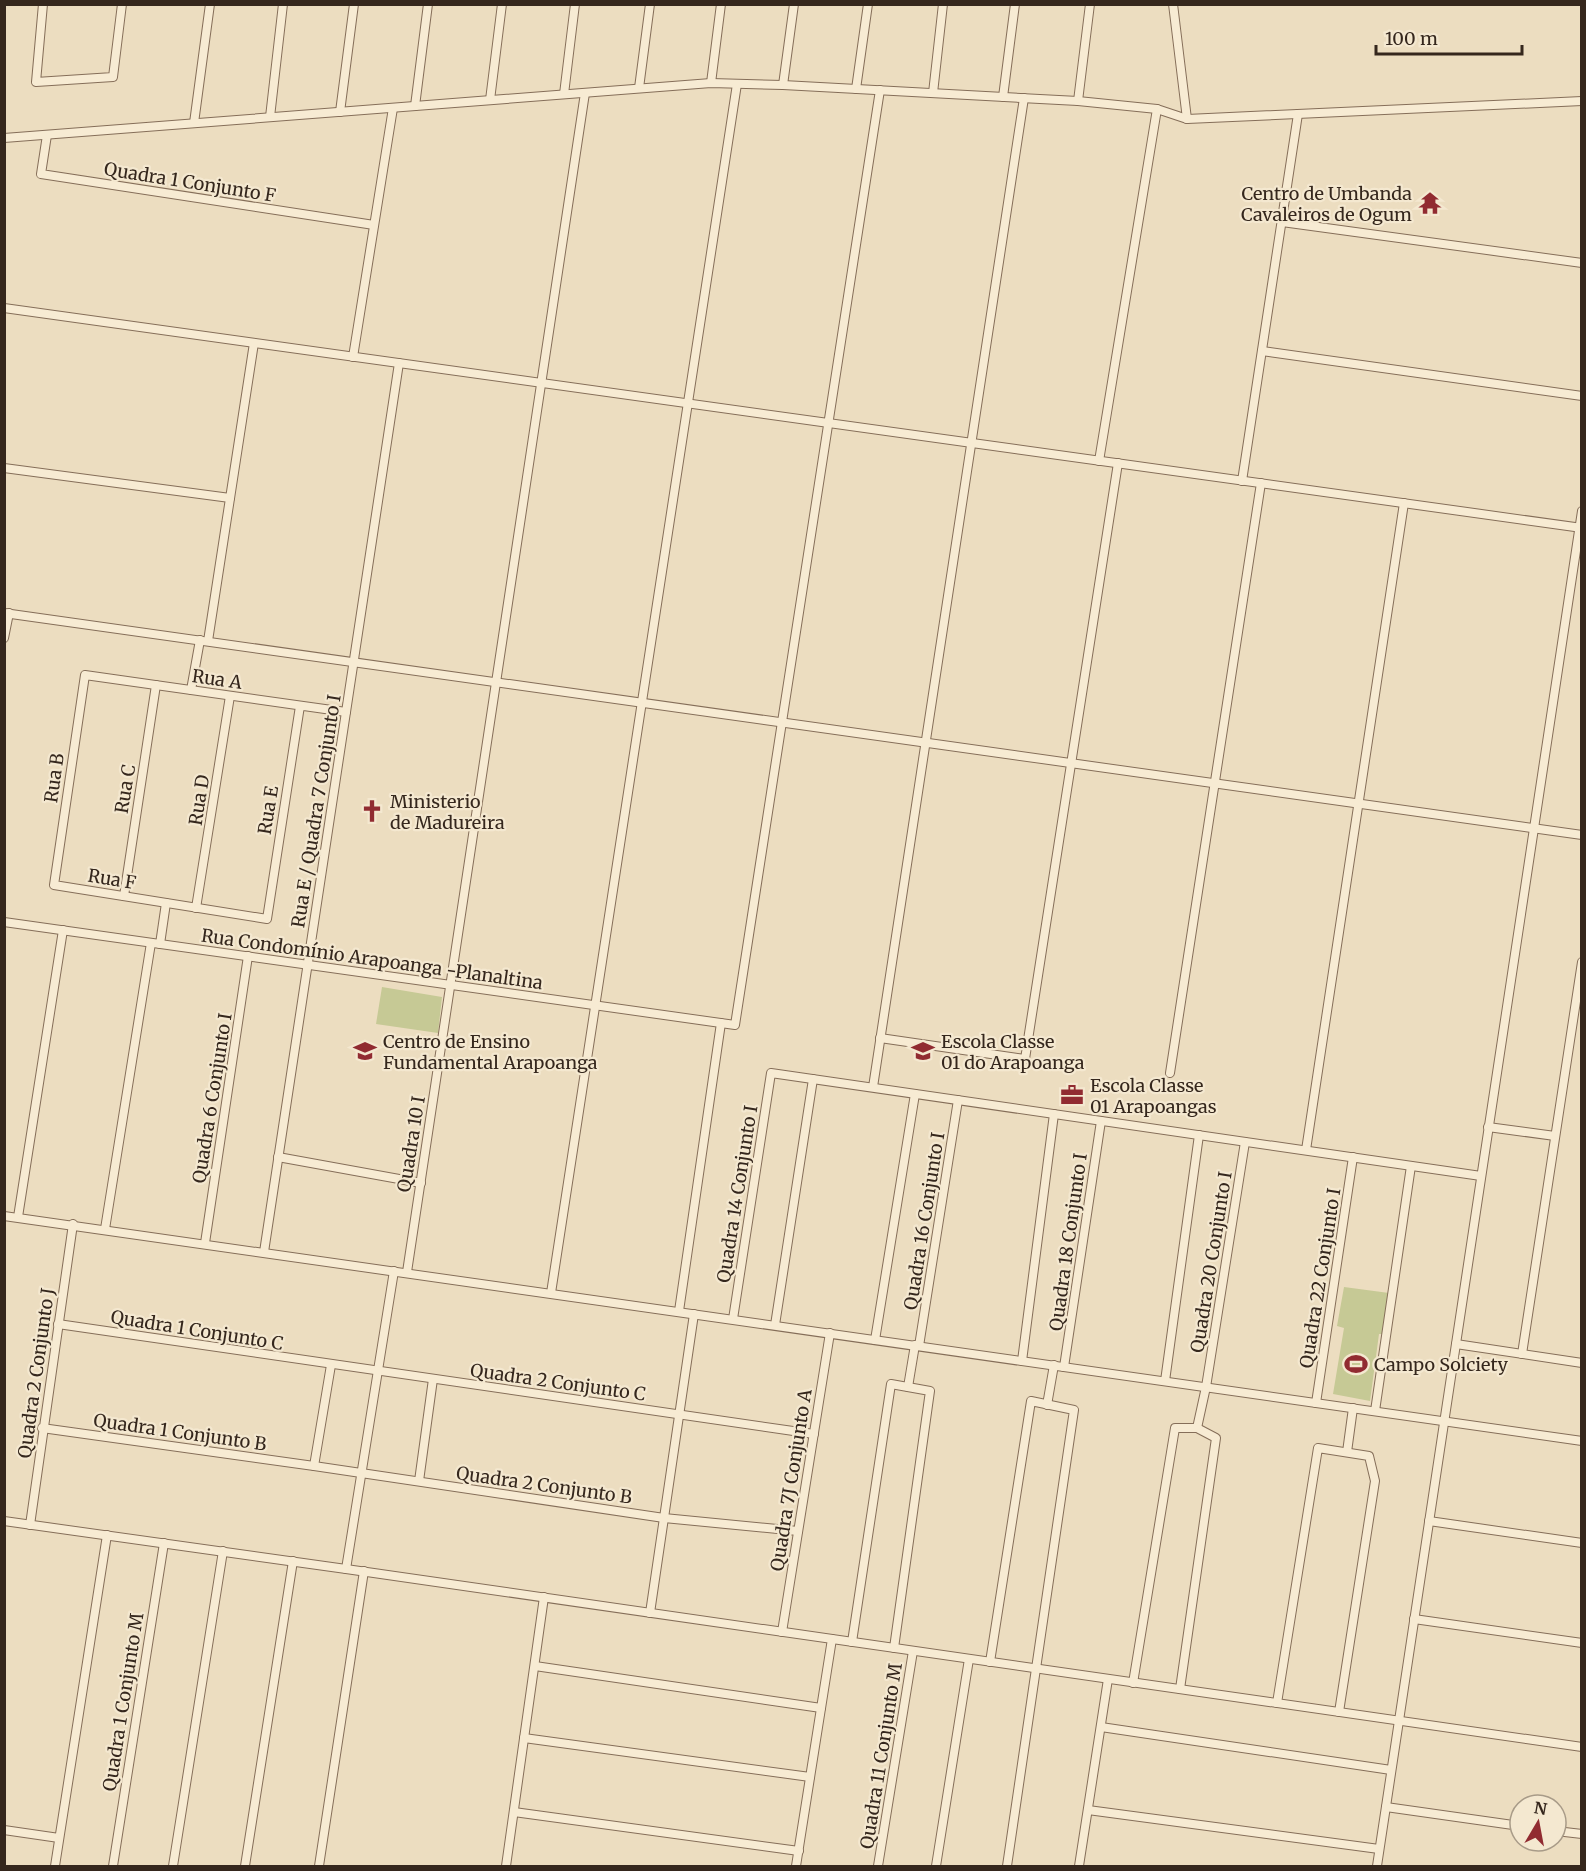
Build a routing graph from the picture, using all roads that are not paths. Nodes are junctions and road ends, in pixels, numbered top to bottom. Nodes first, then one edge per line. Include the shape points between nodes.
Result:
1 (43, 4) edge
2 (122, 4) edge
3 (210, 4) edge
4 (283, 4) edge
5 (354, 4) edge
6 (428, 4) edge
7 (502, 4) edge
8 (575, 4) edge
9 (650, 4) edge
10 (721, 4) edge
11 (794, 4) edge
12 (868, 4) edge
13 (943, 4) edge
14 (1015, 4) edge
15 (1090, 4) edge
16 (1173, 4) edge
17 (711, 83) junction
18 (737, 84) junction
19 (783, 85) junction
20 (639, 88) junction
21 (856, 89) junction
22 (880, 90) junction
23 (585, 93) junction
24 (933, 93) junction
25 (564, 94) junction
26 (1003, 97) junction
27 (1024, 98) junction
28 (490, 100) junction
29 (1078, 101) junction
30 (1581, 101) edge
31 (415, 106) junction
32 (393, 108) junction
33 (1157, 109) junction
34 (340, 112) junction
35 (1298, 114) junction
36 (270, 117) junction
37 (1187, 119) junction
38 (194, 123) junction
39 (47, 135) junction
40 (4, 138) edge
41 (1281, 222) junction
42 (374, 225) junction
43 (1581, 263) edge
44 (4, 308) edge
45 (254, 343) junction
46 (1262, 351) junction
47 (353, 357) junction
48 (399, 363) junction
49 (542, 383) junction
50 (1581, 396) edge
51 (687, 403) junction
52 (828, 423) junction
53 (972, 443) junction
54 (1099, 461) junction
55 (1118, 463) junction
56 (4, 468) edge
57 (1242, 481) junction
58 (1261, 483) junction
59 (230, 498) junction
60 (1404, 503) junction
61 (1581, 511) edge
62 (1580, 528) edge
63 (7, 613) edge
64 (4, 638) edge
65 (204, 641) junction
66 (354, 662) junction
67 (85, 675) joint
68 (496, 682) junction
69 (156, 685) junction
70 (192, 690) junction
71 (231, 696) junction
72 (642, 703) junction
73 (300, 706) junction
74 (346, 712) junction
75 (782, 722) junction
76 (926, 742) junction
77 (1072, 763) junction
78 (1215, 783) junction
79 (1359, 804) junction
80 (1534, 828) junction
81 (1581, 835) edge
82 (54, 885) joint
83 (124, 896) junction
84 (166, 903) junction
85 (196, 908) junction
86 (267, 919) joint
87 (4, 922) edge
88 (63, 930) junction
89 (156, 943) junction
90 (248, 956) junction
91 (1581, 962) edge
92 (308, 965) junction
93 (451, 985) junction
94 (595, 1005) junction
95 (722, 1023) junction
96 (880, 1038) junction
97 (1170, 1073) dead end
98 (813, 1079) junction
99 (873, 1088) junction
100 (915, 1094) junction
101 (958, 1100) junction
102 (1054, 1114) junction
103 (1101, 1121) junction
104 (1488, 1127) junction
105 (1199, 1135) junction
106 (1555, 1136) junction
107 (1245, 1142) junction
108 (1306, 1150) junction
109 (278, 1157) junction
110 (1353, 1157) junction
111 (1411, 1166) junction
112 (1481, 1176) junction
113 (421, 1183) junction
114 (4, 1216) edge
115 (18, 1216) junction
116 (72, 1224) junction
117 (105, 1229) junction
118 (205, 1243) junction
119 (264, 1252) junction
120 (394, 1271) junction
121 (407, 1272) junction
122 (551, 1293) junction
123 (679, 1311) junction
124 (694, 1314) junction
125 (734, 1319) junction
126 (58, 1324) junction
127 (775, 1325) junction
128 (830, 1333) junction
129 (875, 1340) junction
130 (1456, 1344) junction
131 (917, 1346) junction
132 (1522, 1354) junction
133 (1022, 1361) junction
134 (1581, 1363) edge
135 (331, 1365) junction
136 (1054, 1365) junction
137 (1064, 1367) junction
138 (378, 1371) junction
139 (433, 1379) junction
140 (1165, 1381) junction
141 (908, 1387) junction
142 (1206, 1387) junction
143 (1316, 1403) junction
144 (1047, 1405) junction
145 (1353, 1408) junction
146 (1375, 1411) junction
147 (679, 1415) junction
148 (1444, 1421) junction
149 (42, 1428) junction
150 (1197, 1428) junction
151 (814, 1434) junction
152 (1581, 1441) edge
153 (1347, 1452) junction
154 (314, 1466) junction
155 (361, 1473) junction
156 (419, 1481) junction
157 (664, 1518) junction
158 (4, 1521) edge
159 (1429, 1521) junction
160 (30, 1525) junction
161 (798, 1531) junction
162 (107, 1535) junction
163 (164, 1543) junction
164 (1581, 1543) edge
165 (223, 1551) junction
166 (293, 1561) junction
167 (346, 1569) junction
168 (364, 1571) junction
169 (544, 1597) junction
170 (650, 1613) junction
171 (1414, 1619) junction
172 (782, 1632) junction
173 (832, 1639) junction
174 (852, 1642) junction
175 (1581, 1644) edge
176 (894, 1648) junction
177 (913, 1651) junction
178 (969, 1659) junction
179 (990, 1662) junction
180 (535, 1666) junction
181 (1035, 1668) junction
182 (1108, 1679) junction
183 (1133, 1683) junction
184 (1180, 1689) junction
185 (1277, 1703) junction
186 (821, 1708) junction
187 (1339, 1712) junction
188 (1399, 1721) junction
189 (1101, 1727) junction
190 (524, 1738) junction
191 (1581, 1747) edge
192 (1391, 1770) junction
193 (810, 1777) junction
194 (1386, 1808) junction
195 (1088, 1810) junction
196 (514, 1812) junction
197 (1508, 1824) edge
198 (4, 1830) edge
199 (59, 1838) junction
200 (1379, 1849) junction
201 (799, 1851) junction
202 (55, 1866) edge
203 (113, 1866) edge
204 (172, 1866) edge
205 (245, 1866) edge
206 (319, 1866) edge
207 (506, 1866) edge
208 (796, 1866) edge
209 (878, 1866) edge
210 (936, 1866) edge
211 (1007, 1866) edge
212 (1079, 1866) edge
213 (1377, 1866) edge

1 - 2 street via 36,82 113,77
3 - 38 street
4 - 36 street
5 - 34 street
6 - 31 street
7 - 28 street
8 - 25 street
9 - 20 street
10 - 17 street
11 - 19 street
12 - 21 street
13 - 24 street
14 - 26 street
15 - 29 street
16 - 37 street
17 - 18 street
17 - 20 street
18 - 19 street
18 - 51 street
19 - 21 street
20 - 23 street
21 - 22 street
22 - 24 street
22 - 52 street
23 - 25 street
23 - 49 street, Quadra 10 I
24 - 26 street
25 - 28 street
26 - 27 street
27 - 29 street
27 - 53 street
28 - 31 street
29 - 33 street
30 - 35 street
31 - 32 street
32 - 34 street
32 - 42 street
33 - 37 street
33 - 54 street
34 - 36 street
35 - 37 street
35 - 41 street
36 - 38 street
38 - 39 street
39 - 40 street
39 - 42 street, Quadra 1 Conjunto F via 42,174
41 - 43 street
41 - 46 street
42 - 47 street
44 - 45 street
45 - 47 street
45 - 59 street
46 - 50 street
46 - 57 street
47 - 48 street
48 - 49 street
48 - 66 street, Rua E / Quadra 7 Conjunto I
49 - 51 street
49 - 68 street, Quadra 10 I
51 - 52 street
51 - 72 street
52 - 53 street
52 - 75 street
53 - 54 street
53 - 76 street
54 - 55 street
55 - 57 street
55 - 77 street
56 - 59 street
57 - 58 street
58 - 60 street
58 - 78 street
59 - 65 street
60 - 62 street
60 - 79 street
61 - 62 street
62 - 80 street
63 - 64 street
63 - 65 street
65 - 66 street
65 - 70 street
66 - 68 street
66 - 74 street, Rua E / Quadra 7 Conjunto I
67 - 69 street, Rua A
67 - 82 street, Rua B
68 - 72 street
68 - 93 street, Quadra 10 I
69 - 70 street, Rua A
69 - 83 street, Rua C
70 - 71 street, Rua A
71 - 73 street, Rua A
71 - 85 street, Rua D
72 - 75 street
72 - 94 street
73 - 74 street, Rua A
73 - 86 street, Rua E
74 - 92 street, Rua E / Quadra 7 Conjunto I
75 - 76 street
75 - 95 street, Rua Condomínio Arapoanga -Planaltina via 735,1025
76 - 77 street
76 - 96 street
77 - 78 street
77 - 96 street via 1025,1059
78 - 79 street
78 - 97 street
79 - 80 street
79 - 108 street
80 - 81 street
80 - 104 street
82 - 83 street, Rua F
83 - 84 street, Rua F
84 - 85 street, Rua F
84 - 89 street
85 - 86 street, Rua F
87 - 88 street, Rua Condomínio Arapoanga -Planaltina
88 - 89 street, Rua Condomínio Arapoanga -Planaltina
88 - 115 street
89 - 90 street, Rua Condomínio Arapoanga -Planaltina
89 - 117 street
90 - 92 street, Rua Condomínio Arapoanga -Planaltina
90 - 118 street, Quadra 6 Conjunto I
91 - 106 street
92 - 93 street, Rua Condomínio Arapoanga -Planaltina
92 - 109 street, Rua E / Quadra 7 Conjunto I
93 - 94 street, Rua Condomínio Arapoanga -Planaltina
93 - 113 street, Quadra 10 I
94 - 95 street, Rua Condomínio Arapoanga -Planaltina
94 - 122 street
95 - 123 street
96 - 99 street
98 - 99 street
98 - 125 street, Quadra 14 Conjunto I via 771,1073
98 - 127 street
99 - 100 street
100 - 101 street
100 - 129 street, Quadra 16 Conjunto I
101 - 102 street
101 - 131 street, Quadra 16 Conjunto I
102 - 103 street
102 - 133 street, Quadra 18 Conjunto I
103 - 105 street
103 - 137 street, Quadra 18 Conjunto I
104 - 106 street
104 - 112 street
105 - 107 street
105 - 140 street, Quadra 20 Conjunto I
106 - 132 street
107 - 108 street
107 - 142 street, Quadra 20 Conjunto I
108 - 110 street
109 - 113 street
109 - 119 street, Rua E / Quadra 7 Conjunto I
110 - 111 street
110 - 143 street, Quadra 22 Conjunto I
111 - 112 street
111 - 146 street
112 - 130 street
113 - 121 street, Quadra 10 I
114 - 115 street
115 - 116 street
116 - 117 street
116 - 126 street, Quadra 2 Conjunto J
117 - 118 street
118 - 119 street
119 - 120 street
120 - 121 street
120 - 138 street
121 - 122 street
122 - 123 street
123 - 124 street
124 - 125 street
124 - 147 street
125 - 127 street
126 - 135 street, Quadra 1 Conjunto C
126 - 149 street, Quadra 2 Conjunto J
127 - 128 street
128 - 129 street
128 - 151 street, Quadra 7J Conjunto A
129 - 131 street
130 - 132 street
130 - 148 street
131 - 133 street
131 - 141 street, Quadra 16 Conjunto I
132 - 134 street
133 - 136 street
135 - 138 street, Quadra 1 Conjunto C
135 - 154 street
136 - 137 street
136 - 144 street
137 - 140 street
138 - 139 street, Quadra 2 Conjunto C
138 - 155 street
139 - 147 street, Quadra 2 Conjunto C
139 - 156 street
140 - 142 street
141 - 174 street via 891,1384
141 - 176 street via 930,1391
142 - 143 street
142 - 150 street, Quadra 20 Conjunto I
143 - 145 street
144 - 179 street via 1030,1401
144 - 181 street via 1074,1410
145 - 146 street
145 - 153 street
146 - 148 street
147 - 151 street, Quadra 2 Conjunto C
147 - 157 street
148 - 152 street
148 - 159 street
149 - 154 street, Quadra 1 Conjunto B
149 - 160 street, Quadra 2 Conjunto J
150 - 183 street via 1175,1428
150 - 184 street via 1216,1438
151 - 161 street, Quadra 7J Conjunto A
153 - 185 street via 1318,1448
153 - 187 street via 1369,1456 1375,1481
154 - 155 street, Quadra 1 Conjunto B
155 - 156 street, Quadra 2 Conjunto B
155 - 167 street
156 - 157 street, Quadra 2 Conjunto B
157 - 161 street, Quadra 2 Conjunto B
157 - 170 street
158 - 160 street
159 - 164 street
159 - 171 street
160 - 162 street
161 - 172 street, Quadra 7J Conjunto A
162 - 163 street
162 - 199 street
163 - 165 street
163 - 203 street, Quadra 1 Conjunto M
165 - 166 street
165 - 204 street
166 - 167 street
166 - 205 street
167 - 168 street
168 - 169 street
168 - 206 street
169 - 170 street
169 - 180 street
170 - 172 street
171 - 175 street
171 - 188 street
172 - 173 street
173 - 174 street
173 - 186 street
174 - 176 street
176 - 177 street
177 - 178 street
177 - 209 street, Quadra 11 Conjunto M
178 - 179 street
178 - 210 street
179 - 181 street
180 - 186 street
180 - 190 street
181 - 182 street
181 - 211 street
182 - 183 street
182 - 189 street
183 - 184 street
184 - 185 street
185 - 187 street
186 - 193 street
187 - 188 street
188 - 191 street
188 - 192 street
189 - 192 street
189 - 195 street
190 - 193 street
190 - 196 street
192 - 194 street
193 - 201 street
194 - 197 street
194 - 200 street
195 - 200 street
195 - 212 street
196 - 201 street
196 - 207 street
198 - 199 street
199 - 202 street
200 - 213 street
201 - 208 street

